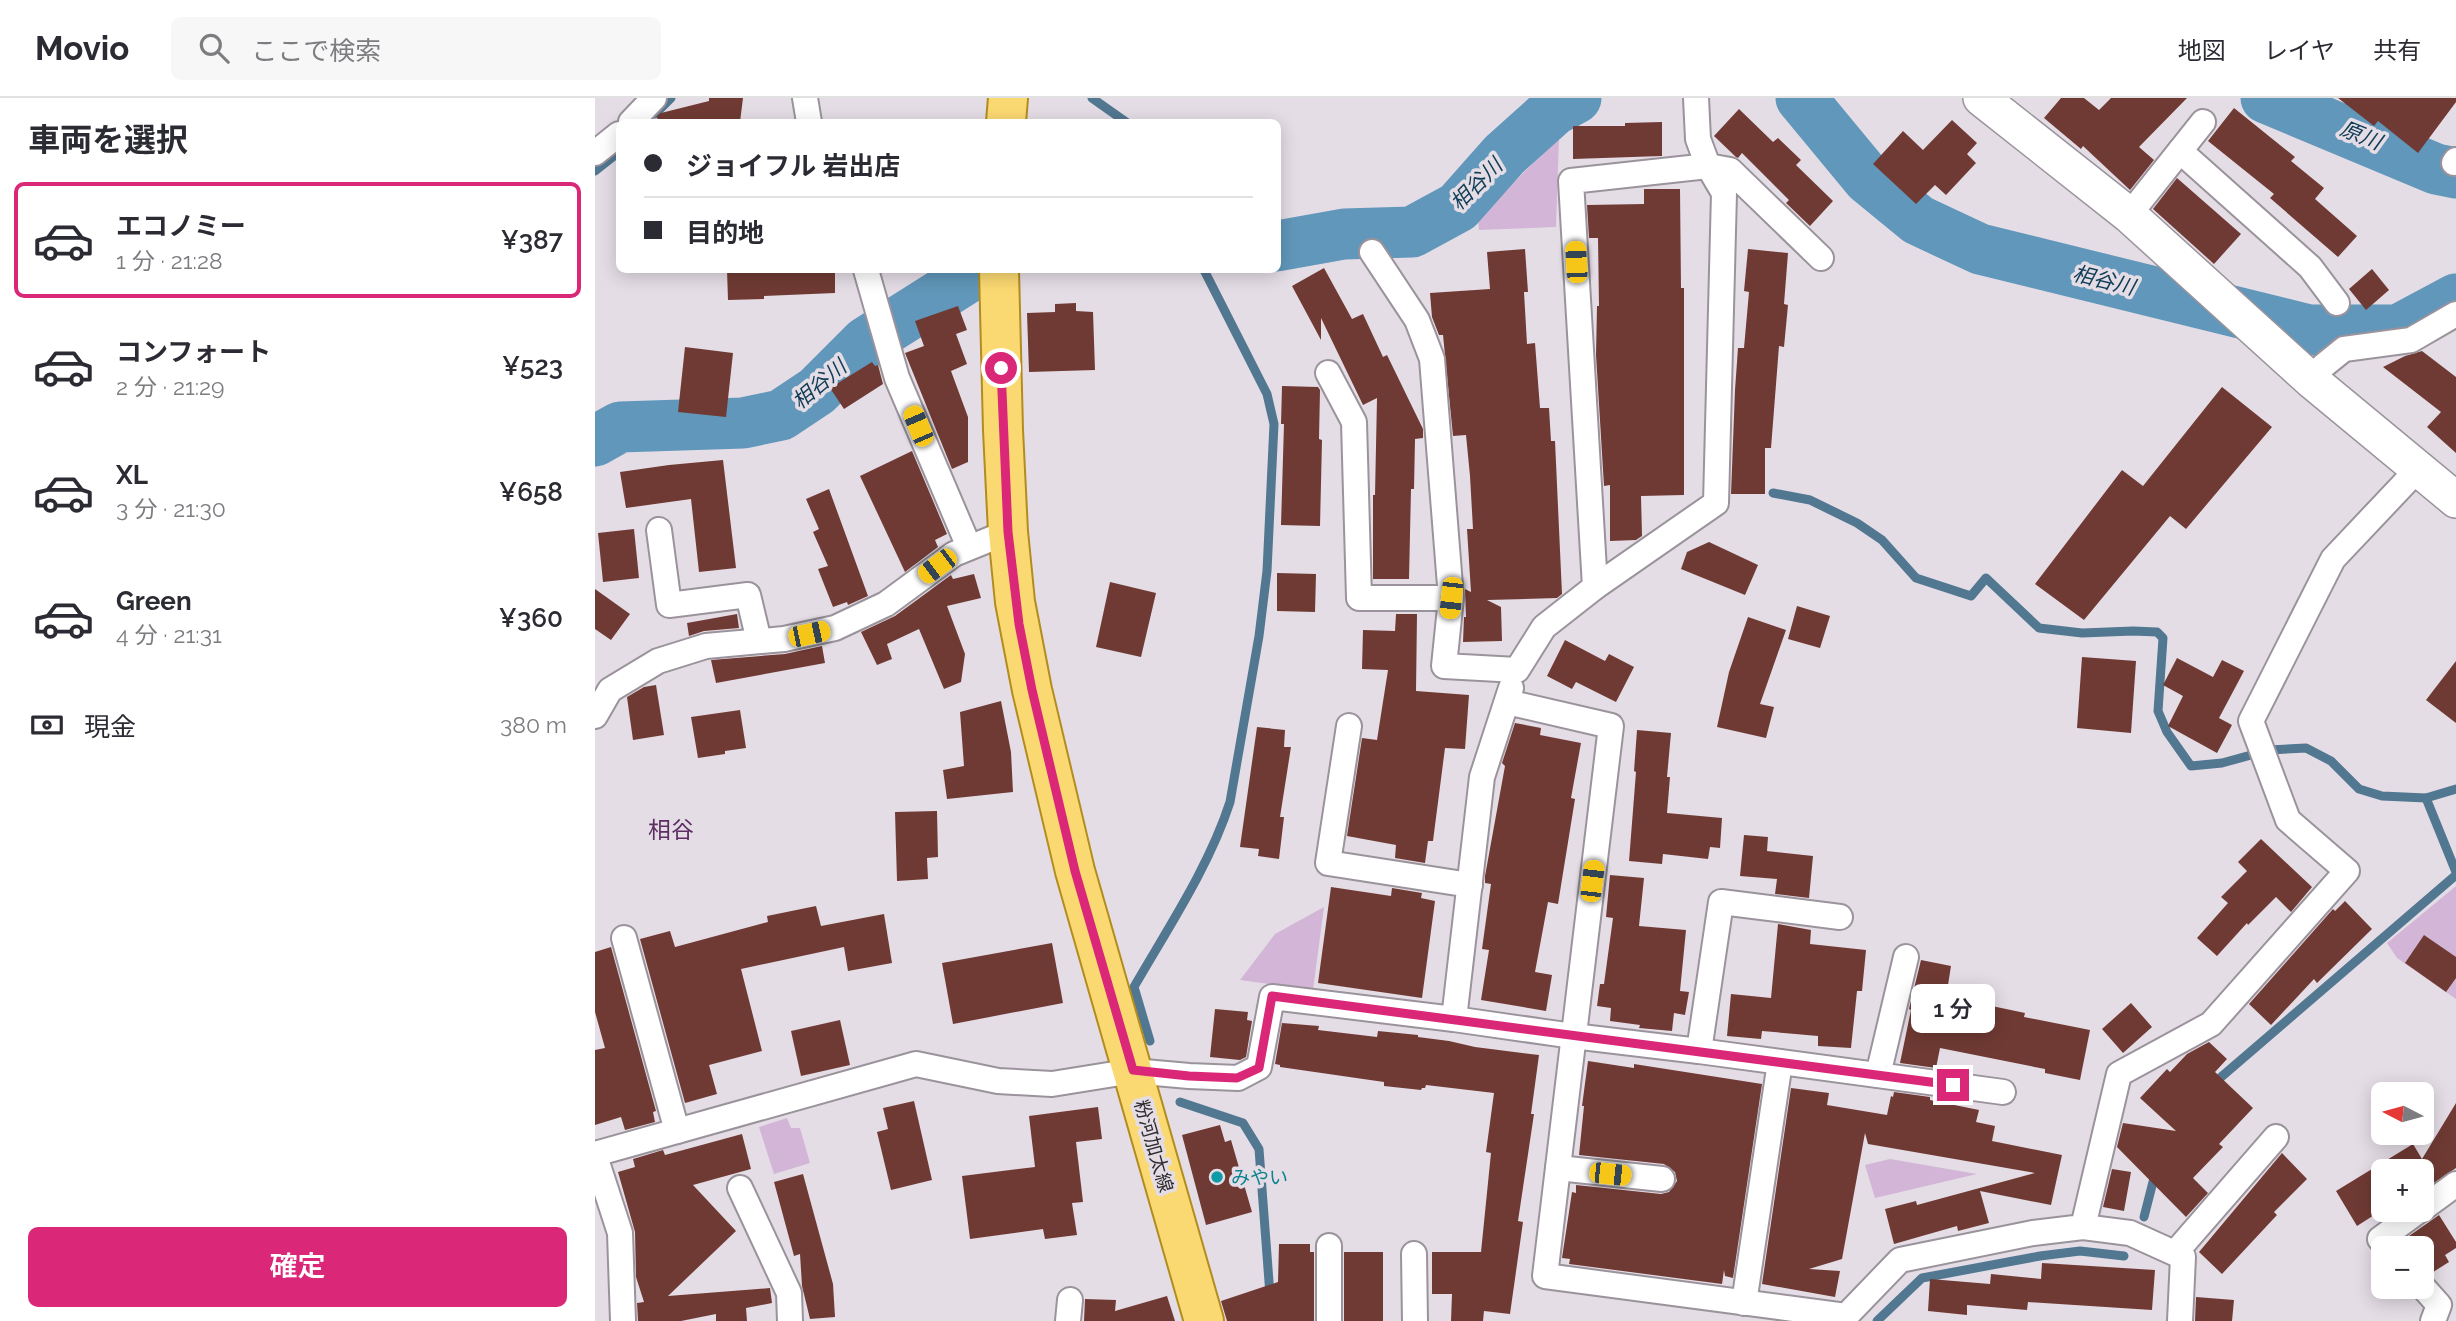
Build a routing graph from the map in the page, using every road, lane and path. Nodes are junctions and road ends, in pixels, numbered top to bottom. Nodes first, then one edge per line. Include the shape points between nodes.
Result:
1 (654, 98) edge
2 (805, 98) edge
3 (1008, 98) edge
4 (1696, 98) edge
5 (1981, 98) edge
6 (634, 119) edge
7 (808, 119) edge
8 (1006, 119) edge
9 (2203, 122) dead end
10 (616, 136) edge
11 (2180, 151) junction
12 (595, 153) edge
13 (1708, 166) junction
14 (2129, 215) junction
15 (1372, 252) dead end
16 (1821, 258) dead end
17 (867, 273) edge
18 (999, 273) edge
19 (2337, 303) dead end
20 (2456, 314) edge
21 (1328, 373) dead end
22 (2311, 380) junction
23 (2419, 468) junction
24 (2456, 500) edge
25 (659, 530) dead end
26 (1008, 532) junction
27 (969, 547) junction
28 (1595, 587) junction
29 (1451, 598) junction
30 (759, 641) junction
31 (1517, 670) junction
32 (1507, 702) junction
33 (595, 716) edge
34 (1349, 726) dead end
35 (1470, 885) junction
36 (1840, 917) dead end
37 (624, 938) dead end
38 (1906, 957) dead end
39 (1454, 1019) junction
40 (1573, 1036) junction
41 (1699, 1051) junction
42 (1780, 1062) junction
43 (1133, 1070) junction
44 (1878, 1075) junction
45 (2003, 1092) dead end
46 (677, 1131) junction
47 (2276, 1137) dead end
48 (595, 1155) edge
49 (1558, 1168) junction
50 (1662, 1179) dead end
51 (2456, 1184) edge
52 (740, 1188) dead end
53 (2434, 1200) edge
54 (2404, 1222) edge
55 (2083, 1227) junction
56 (2385, 1236) edge
57 (1329, 1246) dead end
58 (2175, 1253) junction
59 (1414, 1254) dead end
60 (2434, 1299) edge
61 (1744, 1303) junction
62 (623, 1321) edge
63 (790, 1321) edge
64 (1204, 1321) edge
65 (1329, 1321) edge
66 (1415, 1321) edge
67 (2179, 1321) edge
68 (2433, 1321) edge

1 - 6 street
2 - 7 street
3 - 8 main road
4 - 13 street via 1698,139
5 - 14 street
9 - 11 street
10 - 12 street
11 - 14 street
11 - 19 street via 2310,267
13 - 16 street via 1730,170
13 - 28 street via 1724,193 1716,503
13 - 28 street via 1571,181
14 - 22 street
15 - 29 street via 1417,320 1431,359
17 - 27 street via 897,378
18 - 26 main road, 粉河加太線
20 - 22 street via 2411,340 2344,349
21 - 29 street via 1354,422 1359,598
22 - 23 street
23 - 24 street
23 - 55 street via 2333,559 2252,721 2288,820 2347,871 2211,1024 2119,1074
25 - 30 street via 669,605 748,595
26 - 27 street
26 - 43 main road, 粉河加太線 via 1015,603 1032,690 1075,871
27 - 30 street via 885,604 835,628
28 - 31 street via 1544,627
29 - 31 street via 1444,666
30 - 33 street via 706,646 658,661 610,690
31 - 32 street
32 - 35 street via 1482,776
32 - 40 street via 1611,726
34 - 35 street via 1328,863
35 - 39 street
36 - 41 street via 1721,902
37 - 46 street
38 - 44 street
39 - 40 street
39 - 43 street via 1272,996 1259,1068 1237,1078
40 - 41 street
40 - 49 street
41 - 42 street
42 - 44 street
42 - 61 street
43 - 46 street via 1052,1084 998,1081 916,1064
43 - 64 main road, 粉河加太線
44 - 45 street
46 - 48 street
47 - 58 street
48 - 62 street via 620,1233
49 - 50 street
49 - 61 street via 1545,1276
51 - 53 street
52 - 63 street via 789,1293
54 - 56 street
55 - 58 street via 2130,1233
55 - 61 street via 1900,1261 1846,1317
57 - 65 street
58 - 67 street via 2183,1257
59 - 66 street
60 - 68 street via 2439,1305

